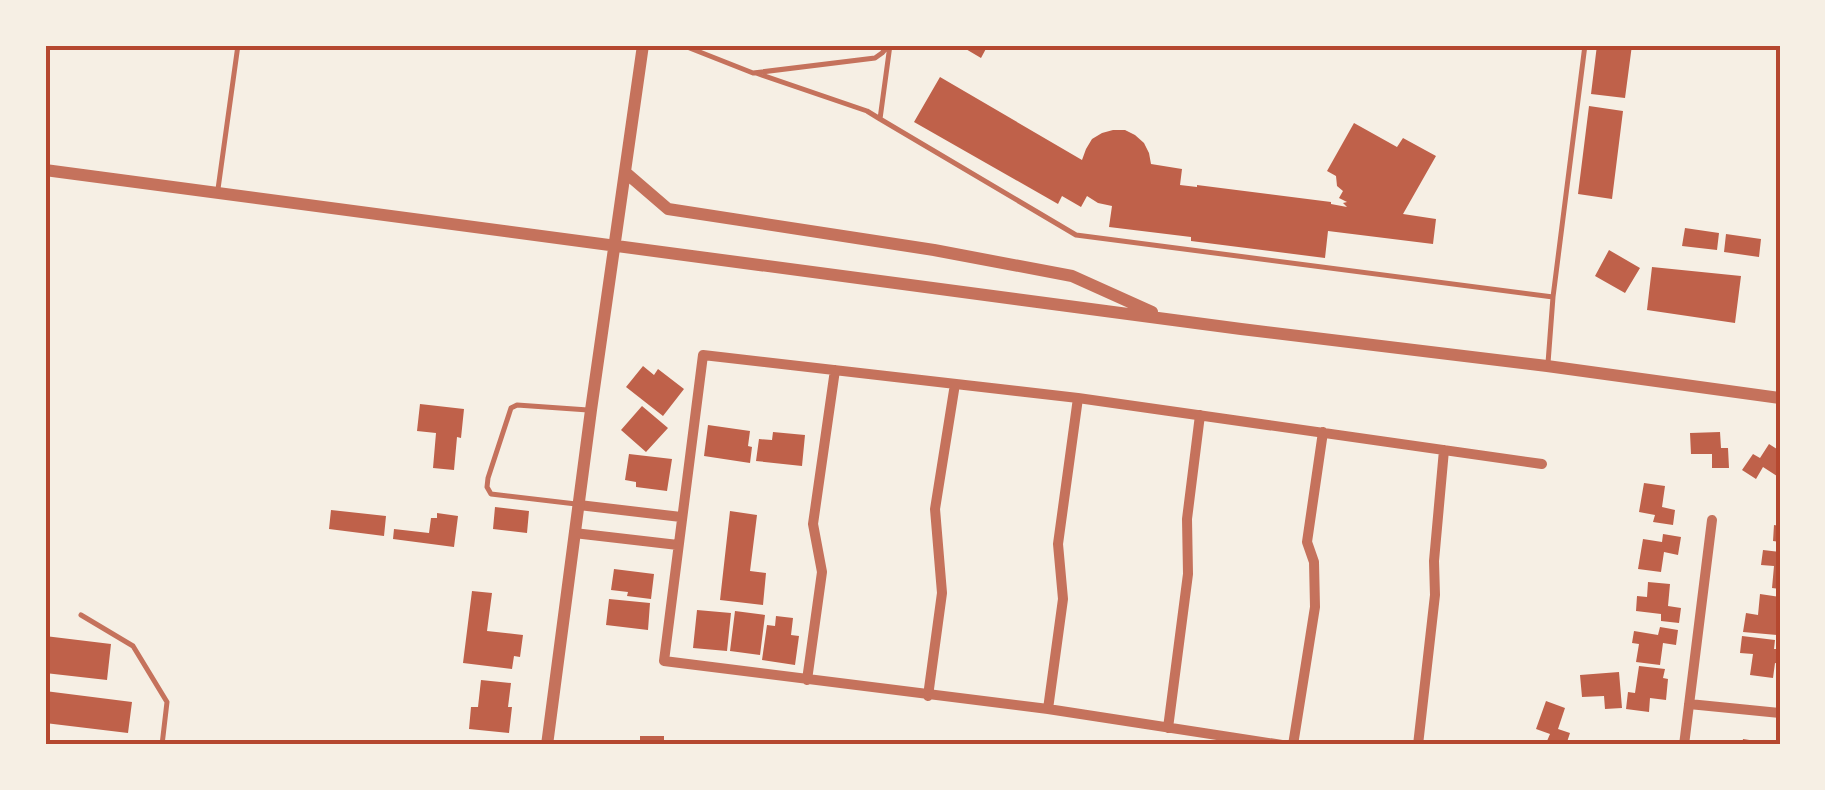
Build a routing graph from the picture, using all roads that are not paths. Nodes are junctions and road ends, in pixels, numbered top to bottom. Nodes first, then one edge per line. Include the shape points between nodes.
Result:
1 (238, 45) edge
2 (643, 45) edge
3 (682, 45) edge
4 (889, 45) edge
5 (1585, 45) edge
6 (753, 72) junction
7 (880, 119) junction
8 (45, 170) edge
9 (625, 172) junction
10 (217, 192) junction
11 (615, 246) junction
12 (1553, 297) junction
13 (1168, 320) junction
14 (1547, 366) junction
15 (834, 370) junction
16 (955, 384) junction
17 (1078, 398) junction
18 (1780, 398) edge
19 (590, 410) junction
20 (1200, 415) junction
21 (1322, 432) junction
22 (1444, 450) junction
23 (1542, 464) dead end
24 (578, 505) junction
25 (681, 517) junction
26 (1712, 520) dead end
27 (574, 533) junction
28 (678, 545) junction
29 (81, 615) dead end
30 (807, 680) junction
31 (928, 696) junction
32 (1688, 704) junction
33 (1048, 709) junction
34 (1780, 713) edge
35 (1168, 728) junction
36 (162, 745) edge
37 (548, 745) edge
38 (1282, 745) edge
39 (1293, 745) edge
40 (1418, 745) edge
41 (1684, 745) edge

1 - 10 lane
2 - 9 street
3 - 6 lane
4 - 6 lane via 876,58
4 - 7 lane
5 - 12 lane
6 - 7 lane
7 - 12 lane via 1076,235
8 - 10 street
9 - 11 street
9 - 13 street via 668,208 1072,276
10 - 11 street
11 - 13 street
11 - 19 street
12 - 14 lane
13 - 14 street
14 - 18 street
15 - 16 street
15 - 25 street via 703,355
15 - 30 street via 813,524 822,572
16 - 17 street
16 - 31 street via 935,509 942,592
17 - 20 street
17 - 33 street via 1058,544 1063,600
19 - 24 street
19 - 24 lane via 511,408 487,487 491,494
20 - 21 street
20 - 35 street
21 - 22 street
21 - 39 street via 1307,542 1315,607
22 - 23 street
22 - 40 street
24 - 25 street
24 - 27 street
25 - 28 street
26 - 32 street
27 - 28 street
27 - 37 street
28 - 30 street via 664,661
29 - 36 lane via 133,646 167,702
30 - 31 street
31 - 33 street
32 - 34 street
32 - 41 street
33 - 35 street
35 - 38 street

